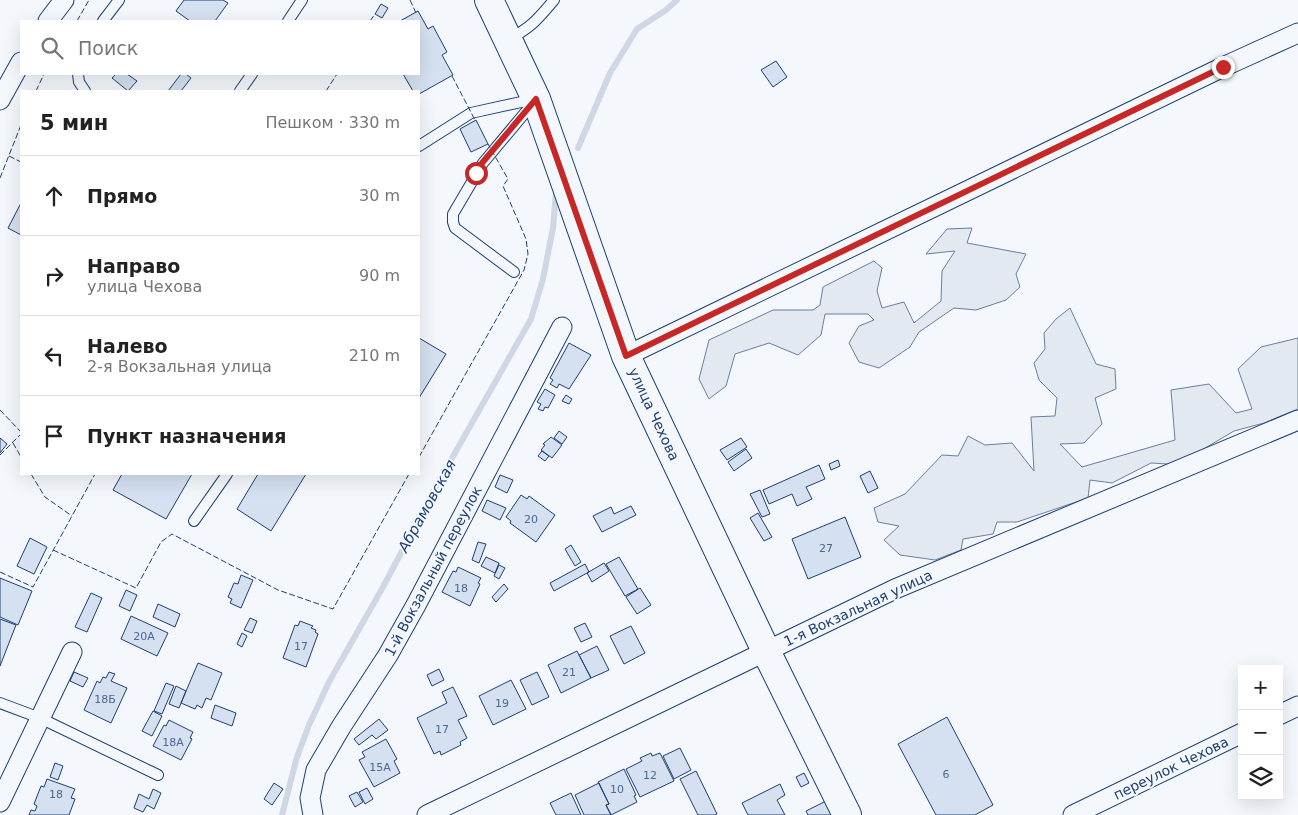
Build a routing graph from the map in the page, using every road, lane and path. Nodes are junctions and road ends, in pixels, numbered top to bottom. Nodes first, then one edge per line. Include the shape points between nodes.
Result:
1 (64, 0) edge
2 (119, 0) edge
3 (302, 0) edge
4 (490, 0) edge
5 (554, 0) edge
6 (49, 20) edge
7 (104, 20) edge
8 (289, 20) edge
9 (1298, 34) edge
10 (508, 39) junction
11 (20, 64) edge
12 (78, 75) edge
13 (251, 75) edge
14 (84, 90) edge
15 (241, 90) edge
16 (536, 99) junction
17 (0, 100) edge
18 (420, 145) edge
19 (514, 272) dead end
20 (562, 326) dead end
21 (626, 356) junction
22 (1298, 420) edge
23 (226, 475) edge
24 (194, 521) dead end
25 (766, 651) junction
26 (72, 652) dead end
27 (0, 703) edge
28 (1298, 706) edge
29 (1283, 713) edge
30 (40, 718) junction
31 (1238, 735) edge
32 (158, 776) dead end
33 (0, 802) edge
34 (313, 815) edge
35 (427, 815) edge
36 (848, 815) edge
37 (1073, 815) edge

1 - 6 street
2 - 7 lane
3 - 8 lane
4 - 10 street, улица Чехова
5 - 10 lane via 524,32
9 - 21 street
10 - 16 street, улица Чехова
11 - 17 street
12 - 14 lane
13 - 15 lane
16 - 18 lane via 472,113
16 - 19 lane via 482,163 452,222 455,228
16 - 21 street, улица Чехова
20 - 34 street, 1-й Вокзальный переулок via 416,605 316,770 310,798
21 - 25 street, улица Чехова
22 - 25 street, 1-я Вокзальная улица via 895,589
23 - 24 lane
25 - 35 street, 1-я Вокзальная улица
25 - 36 street, улица Чехова
26 - 30 street
27 - 30 lane
28 - 29 street
30 - 32 lane
30 - 33 street
31 - 37 street, переулок Чехова

